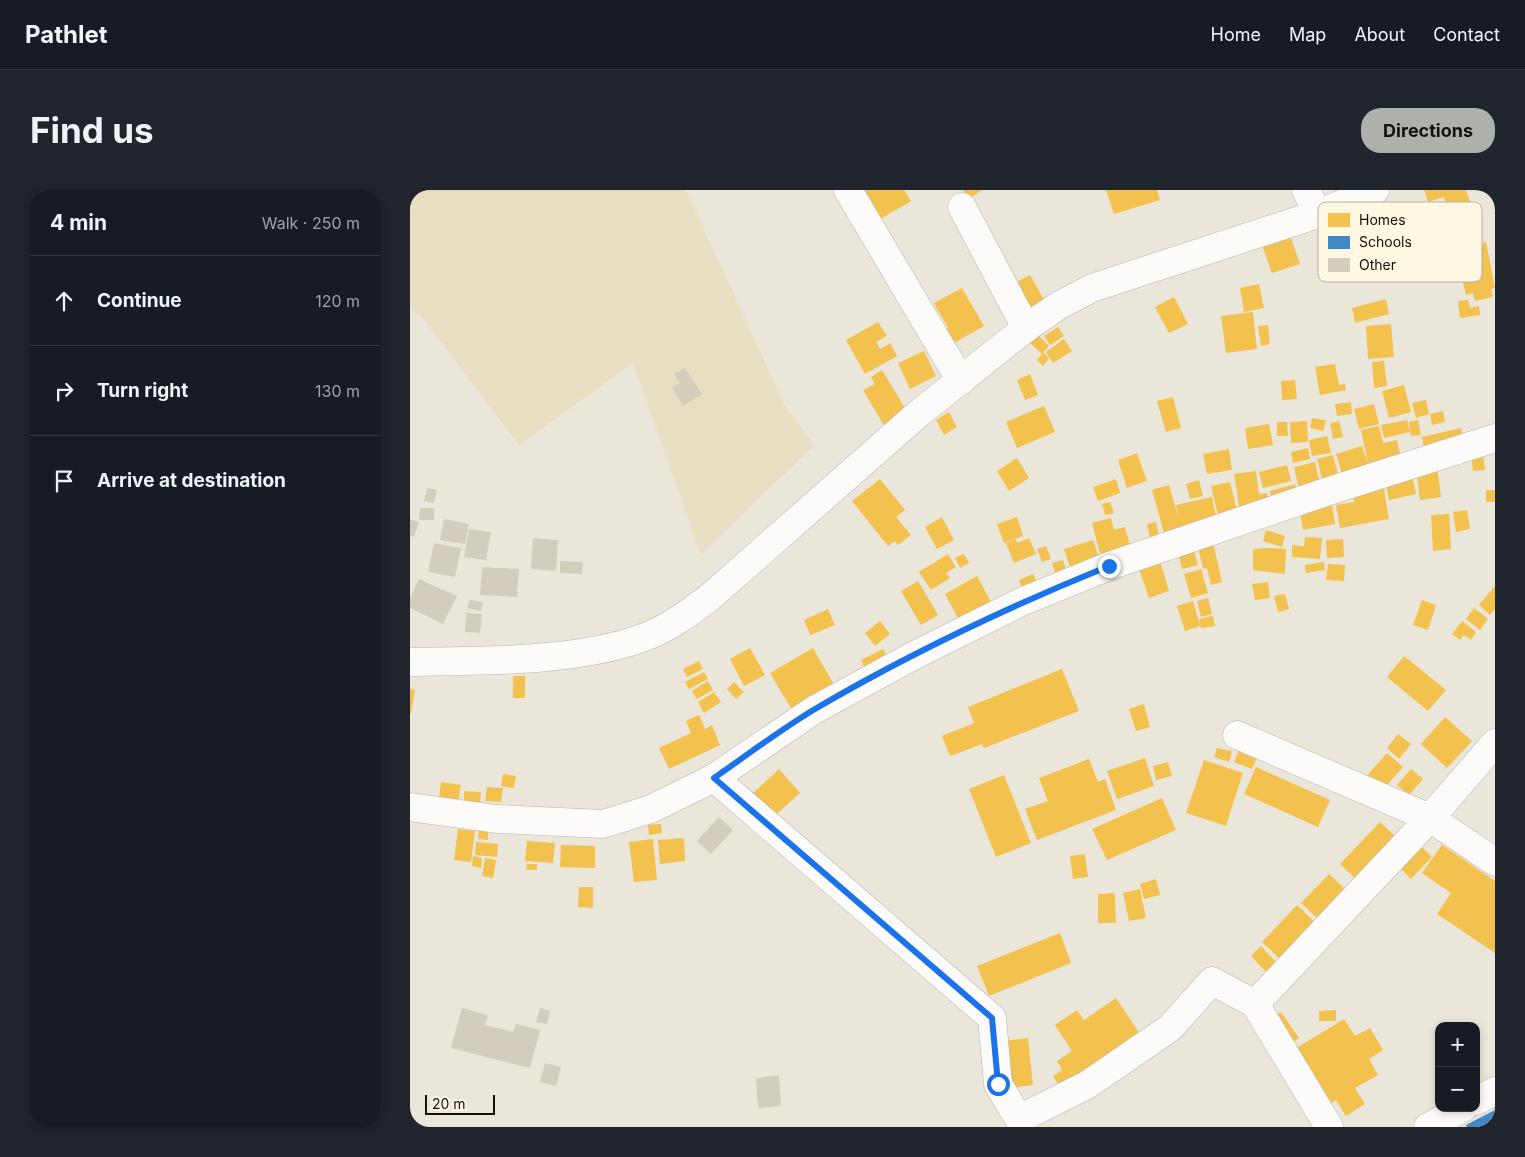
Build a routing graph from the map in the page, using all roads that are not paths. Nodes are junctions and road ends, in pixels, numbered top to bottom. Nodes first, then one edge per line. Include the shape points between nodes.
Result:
1 (848, 190) edge
2 (1306, 190) edge
3 (1375, 190) edge
4 (1346, 202) edge
5 (962, 207) dead end
6 (1318, 214) joint
7 (1026, 328) junction
8 (961, 382) junction
9 (1495, 438) edge
10 (410, 662) edge
11 (1237, 736) dead end
12 (1495, 743) edge
13 (714, 778) junction
14 (410, 807) edge
15 (1430, 818) junction
16 (1495, 862) edge
17 (1255, 1004) junction
18 (1495, 1091) edge
19 (1480, 1099) edge
20 (1456, 1112) edge
21 (1329, 1127) edge
22 (1428, 1127) edge

1 - 8 street
2 - 6 street
3 - 4 street
5 - 7 street
6 - 7 street via 1092,288
7 - 8 street
8 - 10 street via 918,414 710,597 686,615 646,637 561,656
9 - 13 street via 1109,566 1021,602 814,710
11 - 15 street
12 - 15 street
13 - 14 street via 651,809 603,824 497,819
13 - 17 street via 992,1018 998,1084 1019,1119 1088,1084 1170,1028 1212,981
15 - 16 street
15 - 17 street
17 - 21 street
18 - 19 street
20 - 22 street

